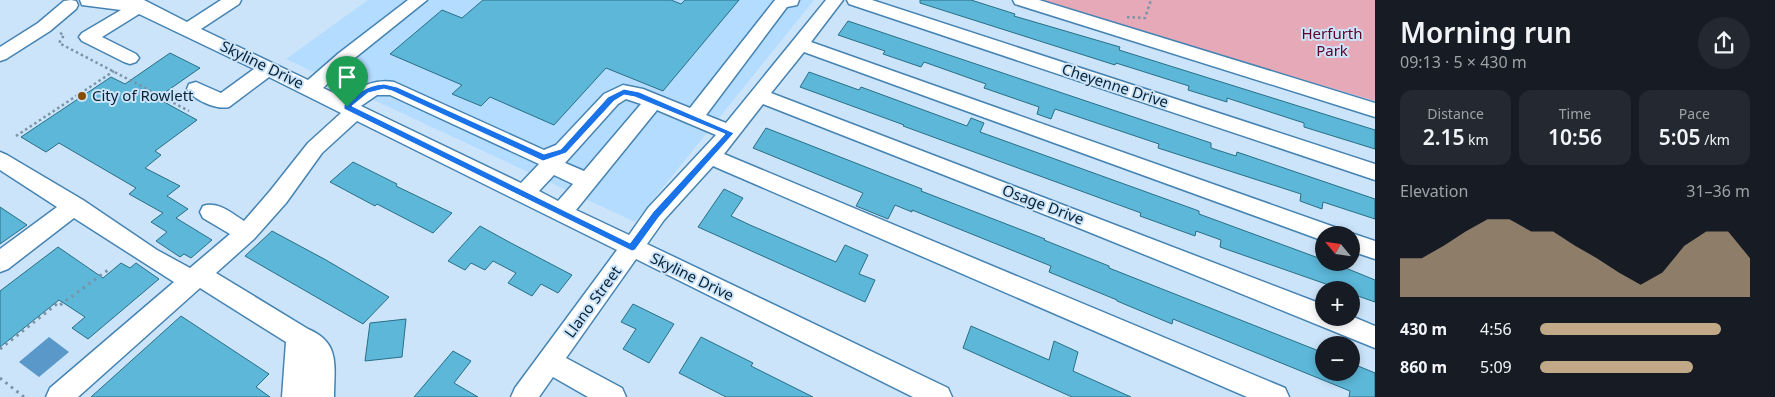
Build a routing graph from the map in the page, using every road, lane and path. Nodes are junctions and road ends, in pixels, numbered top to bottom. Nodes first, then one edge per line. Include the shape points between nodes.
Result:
1 (233, 0) edge
2 (418, 0) edge
3 (790, 0) edge
4 (855, 0) edge
5 (1021, 0) edge
6 (1151, 0) edge
7 (90, 1) edge
8 (70, 5) junction
9 (139, 6) edge
10 (830, 6) edge
11 (1123, 16) dead end
12 (188, 29) junction
13 (54, 32) dead end
14 (800, 44) junction
15 (5, 52) edge
16 (130, 58) dead end
17 (268, 68) junction
18 (114, 71) junction
19 (196, 89) dead end
20 (310, 89) junction
21 (760, 96) junction
22 (654, 101) junction
23 (351, 109) junction
24 (1375, 110) edge
25 (189, 111) dead end
26 (693, 118) junction
27 (730, 133) junction
28 (16, 136) dead end
29 (709, 156) junction
30 (557, 158) junction
31 (0, 160) edge
32 (1375, 172) edge
33 (587, 182) junction
34 (524, 194) junction
35 (79, 208) junction
36 (211, 212) dead end
37 (561, 213) junction
38 (1315, 229) edge
39 (246, 232) junction
40 (1360, 245) edge
41 (632, 248) junction
42 (1375, 250) edge
43 (0, 262) edge
44 (108, 270) dead end
45 (195, 278) junction
46 (1315, 312) edge
47 (1348, 326) edge
48 (299, 337) junction
49 (1375, 337) edge
50 (0, 349) edge
51 (550, 362) junction
52 (0, 378) edge
53 (5, 382) junction
54 (0, 387) edge
55 (24, 397) edge
56 (59, 397) edge
57 (295, 397) edge
58 (321, 397) edge
59 (524, 397) edge
60 (614, 397) edge
61 (938, 397) edge
62 (1276, 397) edge

1 - 12 street
2 - 20 street
3 - 10 street
3 - 26 street via 782,2
4 - 32 street, Cheyenne Drive
5 - 24 street
6 - 11 path via 1145,18
7 - 8 street, Skyline Drive
7 - 9 street, Skyline Drive
8 - 15 street via 44,27
8 - 15 street via 51,2 32,28
9 - 12 street, Skyline Drive
9 - 16 street via 88,36
10 - 14 street, Llano Street
12 - 17 street, Skyline Drive
13 - 18 path via 64,35 59,43
14 - 21 street, Llano Street
14 - 38 street
17 - 19 street via 222,102
17 - 20 street, Skyline Drive
18 - 25 path
18 - 28 path
20 - 23 street, Skyline Drive
21 - 27 street, Llano Street
21 - 46 street, Osage Drive
22 - 26 street
22 - 30 street via 624,92 617,95
22 - 33 street
23 - 30 street via 365,91 374,87 394,89 543,158
23 - 34 street, Skyline Drive
23 - 39 street
26 - 27 street
27 - 29 street, Llano Street
29 - 41 street, Llano Street via 656,214
29 - 62 street
30 - 33 street
30 - 34 street
31 - 35 street
33 - 37 street
34 - 37 street, Skyline Drive
35 - 43 street
35 - 45 street via 153,256
36 - 39 street
37 - 41 street, Skyline Drive
39 - 45 street
40 - 42 street
41 - 51 street, Llano Street
41 - 61 street, Skyline Drive
44 - 50 path via 60,305 58,303
45 - 48 street
45 - 56 street
47 - 49 street
48 - 57 street
48 - 58 street via 313,343 322,357
51 - 59 street, Llano Street
51 - 60 street
52 - 53 path
53 - 54 path
53 - 55 path

